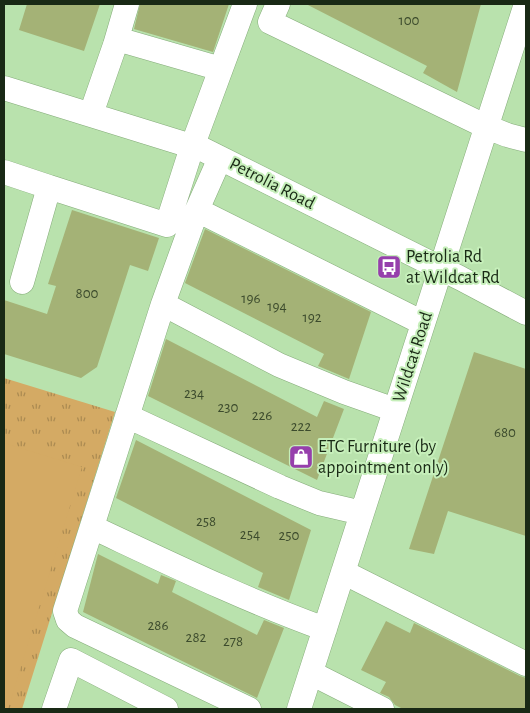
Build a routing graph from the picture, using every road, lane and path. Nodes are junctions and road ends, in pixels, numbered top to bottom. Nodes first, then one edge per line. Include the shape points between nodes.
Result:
1 (128, 4) edge
2 (246, 4) edge
3 (278, 4) edge
4 (526, 4) edge
5 (117, 39) junction
6 (221, 69) junction
7 (4, 88) edge
8 (91, 114) junction
9 (487, 127) junction
10 (526, 140) edge
11 (192, 146) junction
12 (220, 158) junction
13 (4, 172) edge
14 (49, 187) junction
15 (197, 210) junction
16 (441, 268) junction
17 (22, 282) dead end
18 (163, 304) junction
19 (526, 314) edge
20 (423, 323) junction
21 (395, 410) junction
22 (127, 416) junction
23 (362, 514) junction
24 (92, 527) junction
25 (343, 572) junction
26 (325, 630) junction
27 (526, 664) edge
28 (305, 690) edge
29 (54, 709) edge
30 (166, 709) edge
31 (249, 709) edge
32 (346, 709) edge
33 (382, 709) edge

1 - 5 street
2 - 6 street
3 - 9 street via 270,22
4 - 9 street, Wildcat Road
5 - 6 street
5 - 8 street
6 - 11 street
7 - 8 street, Petrolia Road
8 - 11 street, Petrolia Road
9 - 10 street
9 - 16 street, Wildcat Road
11 - 12 street, Petrolia Road
11 - 14 street via 168,226
12 - 15 street
12 - 16 street, Petrolia Road
13 - 14 street
14 - 17 street
15 - 18 street
15 - 20 street
16 - 19 street, Petrolia Road
16 - 20 street, Wildcat Road
18 - 21 street via 280,365
18 - 22 street
20 - 21 street, Wildcat Road
21 - 23 street, Wildcat Road
22 - 23 street via 280,487 320,503
22 - 24 street
23 - 25 street, Wildcat Road
24 - 26 street via 207,581
24 - 31 street via 64,610 68,620
25 - 26 street, Wildcat Road
25 - 27 street
26 - 28 street, Wildcat Road
28 - 32 street
28 - 33 street
29 - 30 street via 72,660

